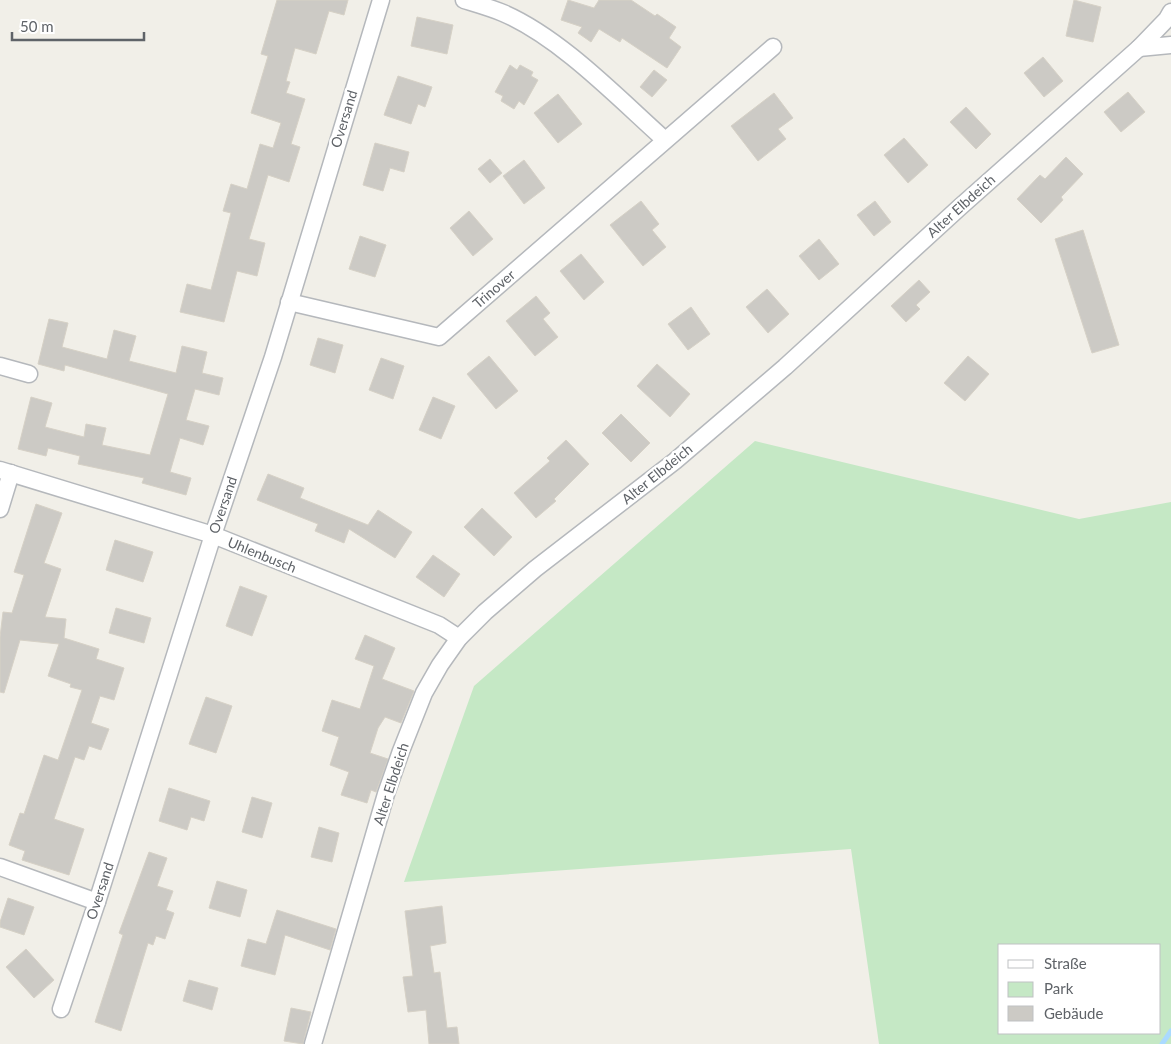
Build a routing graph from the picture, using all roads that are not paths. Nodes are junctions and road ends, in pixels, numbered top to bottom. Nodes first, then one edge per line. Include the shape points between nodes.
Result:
1 (381, 0) edge
2 (464, 0) edge
3 (1171, 12) edge
4 (1171, 45) edge
5 (773, 47) dead end
6 (1139, 48) junction
7 (665, 140) junction
8 (289, 302) junction
9 (0, 366) edge
10 (28, 374) dead end
11 (6, 472) edge
12 (0, 509) edge
13 (213, 535) junction
14 (460, 638) junction
15 (0, 867) edge
16 (97, 902) junction
17 (61, 1009) dead end
18 (313, 1044) edge

1 - 8 street, Oversand
2 - 7 street via 504,14 539,33 581,64
3 - 6 street, Alter Elbdeich
4 - 6 street
5 - 7 street, Trinover
6 - 14 street, Alter Elbdeich via 778,373 675,461 535,569
7 - 8 street, Trinover via 439,337
8 - 13 street, Oversand
9 - 10 street
11 - 12 street
11 - 13 street, Uhlenbusch
13 - 14 street, Uhlenbusch via 439,625
13 - 16 street, Oversand
14 - 18 street, Alter Elbdeich via 424,693 401,751
15 - 16 street
16 - 17 street, Oversand

